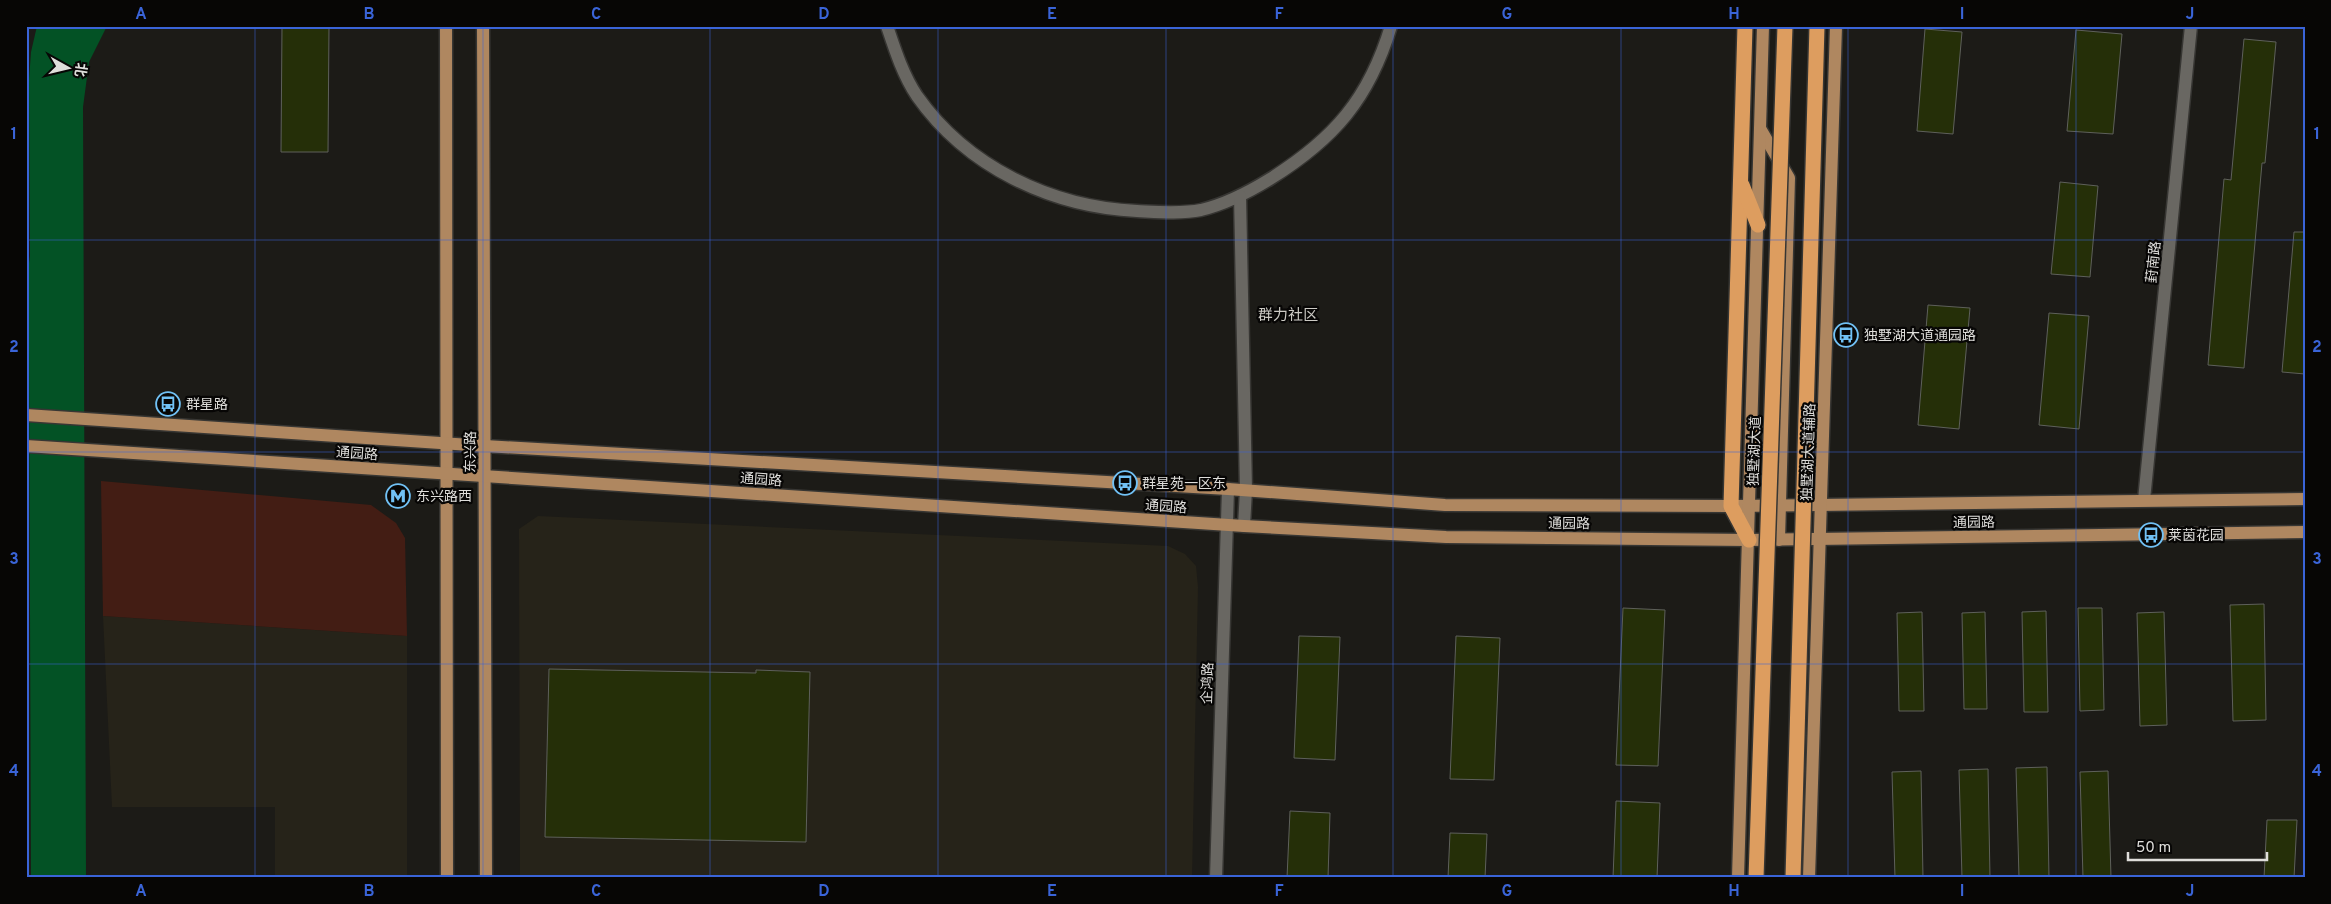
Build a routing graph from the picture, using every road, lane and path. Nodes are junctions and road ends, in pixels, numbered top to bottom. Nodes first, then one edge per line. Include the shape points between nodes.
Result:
1 (446, 26) edge
2 (483, 26) edge
3 (887, 26) edge
4 (1392, 26) edge
5 (1745, 26) edge
6 (1764, 26) edge
7 (1785, 26) edge
8 (1818, 26) edge
9 (1836, 26) edge
10 (2192, 26) edge
11 (1761, 130) junction
12 (1740, 179) junction
13 (1240, 196) junction
14 (1758, 225) junction
15 (26, 415) edge
16 (448, 442) junction
17 (26, 446) edge
18 (485, 446) junction
19 (446, 474) junction
20 (484, 476) junction
21 (1228, 489) junction
22 (1246, 490) junction
23 (2305, 499) edge
24 (2144, 500) junction
25 (1750, 505) junction
26 (1780, 505) junction
27 (1821, 505) junction
28 (1731, 506) junction
29 (1226, 525) junction
30 (1244, 526) junction
31 (2305, 532) edge
32 (1749, 540) junction
33 (1779, 540) junction
34 (1820, 540) junction
35 (447, 878) edge
36 (486, 878) edge
37 (1216, 878) edge
38 (1738, 878) edge
39 (1756, 878) edge
40 (1793, 878) edge
41 (1809, 878) edge

1 - 16 main road, 东兴路
2 - 18 main road, 东兴路
3 - 13 street via 908,81 926,108 956,138 1001,173 1065,200 1095,207 1167,212 1200,210
4 - 13 street via 1364,90 1333,132 1290,166
5 - 12 highway
6 - 11 main road
7 - 39 highway, 独墅湖大道, bridge
8 - 40 highway, bridge
9 - 27 main road, 独墅湖大道辅路
10 - 24 street, 葑南路
11 - 14 main road
11 - 26 main road via 1789,178
12 - 14 highway
12 - 28 highway
13 - 22 street
14 - 25 main road
15 - 16 main road, 通园路
16 - 18 main road, 通园路
16 - 19 main road, 东兴路
17 - 19 main road, 通园路
18 - 20 main road, 东兴路
18 - 21 main road, 通园路
19 - 20 main road, 通园路
19 - 35 main road, 东兴路
20 - 29 main road, 通园路
20 - 36 main road, 东兴路
21 - 22 main road, 通园路
21 - 29 street, 企鸿路
22 - 28 main road, 通园路 via 1445,505
22 - 30 street
23 - 24 main road, 通园路
24 - 27 main road, 通园路
25 - 26 main road, 通园路
25 - 28 main road, 通园路
25 - 32 main road
26 - 27 main road, 通园路
26 - 33 main road
27 - 34 main road, 独墅湖大道辅路
28 - 32 highway
29 - 30 main road, 通园路
29 - 37 street, 企鸿路
30 - 32 main road, 通园路 via 1446,537
31 - 34 main road, 通园路
32 - 33 main road, 通园路
32 - 38 main road
33 - 34 main road, 通园路
34 - 41 main road, 独墅湖大道辅路

